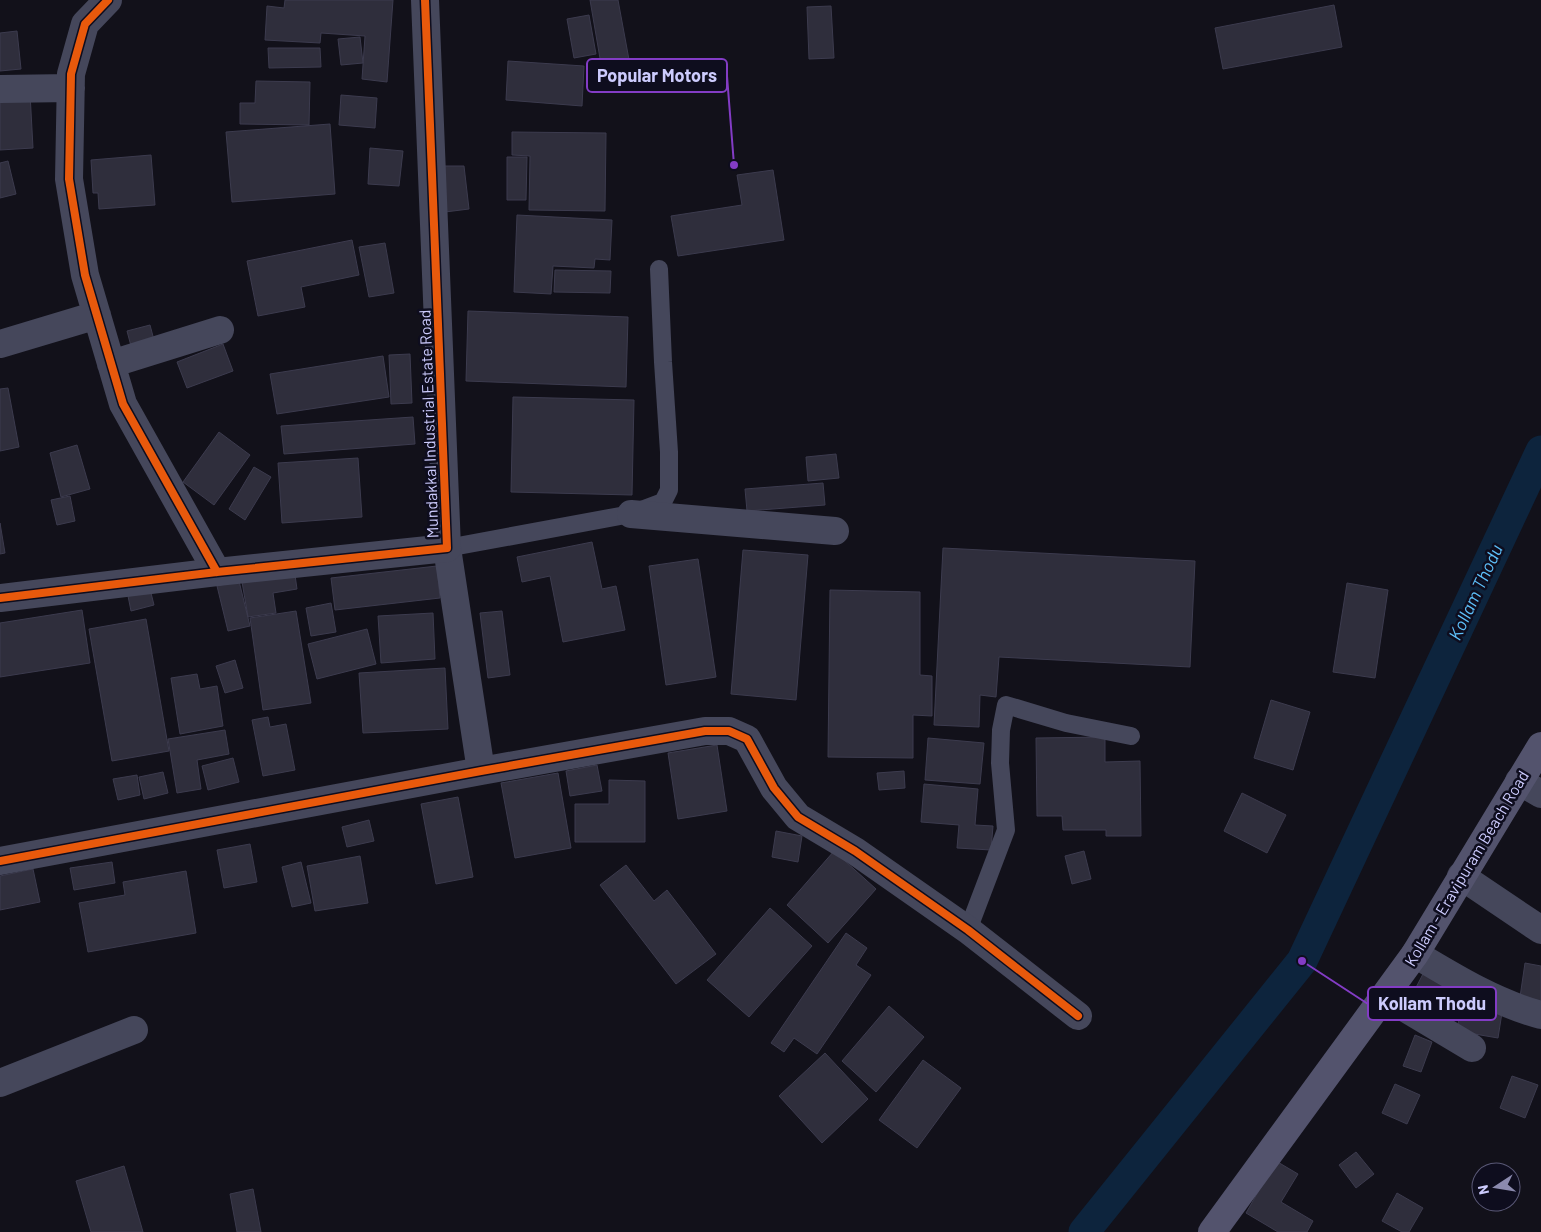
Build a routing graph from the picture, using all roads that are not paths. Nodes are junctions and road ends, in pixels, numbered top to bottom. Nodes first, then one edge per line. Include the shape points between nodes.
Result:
1 (108, 0) edge
2 (425, 0) edge
3 (71, 88) junction
4 (0, 90) edge
5 (659, 269) dead end
6 (97, 315) junction
7 (220, 330) dead end
8 (0, 344) edge
9 (111, 364) junction
10 (631, 514) junction
11 (835, 531) dead end
12 (447, 548) junction
13 (217, 572) junction
14 (0, 598) edge
15 (1132, 736) dead end
16 (1541, 746) edge
17 (481, 770) junction
18 (1530, 787) edge
19 (0, 861) edge
20 (1461, 876) junction
21 (968, 930) junction
22 (1541, 930) edge
23 (1415, 954) junction
24 (1384, 996) junction
25 (1541, 1015) edge
26 (1078, 1016) dead end
27 (134, 1030) dead end
28 (1472, 1048) dead end
29 (0, 1083) edge
30 (1212, 1232) edge

1 - 3 street via 85,24
2 - 12 street, Mundakkal Industrial Estate Road
3 - 4 street
3 - 6 street via 69,179 85,275
5 - 10 lane via 669,490 663,502
6 - 8 street
6 - 9 street
7 - 9 street
9 - 13 street via 123,404
10 - 11 street
10 - 12 lane
12 - 13 street, Mundakkal Industrial Estate Road
12 - 17 street
13 - 14 street, Mundakkal Industrial Estate Road
15 - 21 lane via 1066,723 1006,706 1000,763 1006,830
16 - 18 main road, Kollam - Eravipuram Beach Road
17 - 19 street
17 - 21 street via 705,731 729,731 747,739 774,788 798,816
18 - 20 main road, Kollam - Eravipuram Beach Road
20 - 22 street
20 - 23 main road, Kollam - Eravipuram Beach Road
21 - 26 street
23 - 24 main road, Kollam - Eravipuram Beach Road
23 - 25 street via 1467,985
24 - 28 street
24 - 30 main road, Kollam - Eravipuram Beach Road
27 - 29 street

